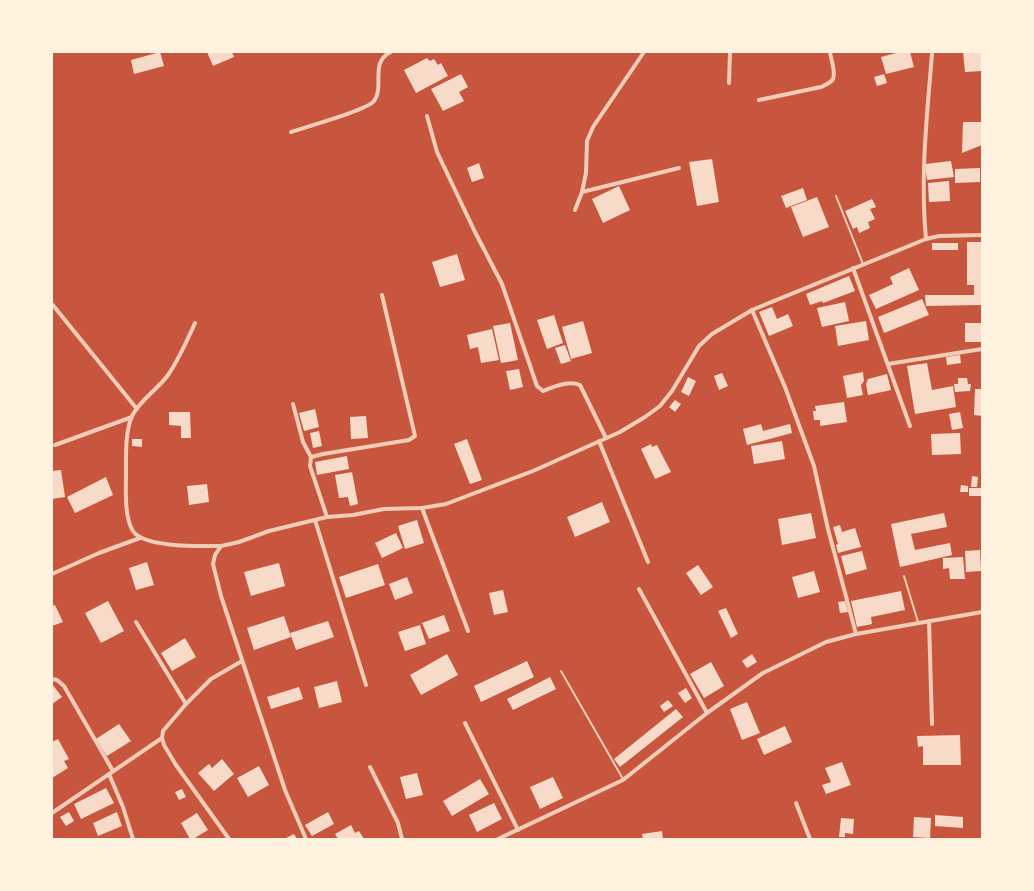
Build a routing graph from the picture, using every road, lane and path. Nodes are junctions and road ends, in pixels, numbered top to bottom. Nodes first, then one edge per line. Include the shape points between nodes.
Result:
1 (391, 52) edge
2 (644, 52) edge
3 (730, 52) edge
4 (830, 52) edge
5 (932, 54) dead end
6 (729, 83) dead end
7 (759, 100) dead end
8 (427, 116) dead end
9 (291, 132) dead end
10 (679, 168) dead end
11 (582, 192) junction
12 (836, 196) dead end
13 (575, 210) dead end
14 (982, 235) edge
15 (926, 239) junction
16 (863, 264) junction
17 (853, 268) junction
18 (382, 295) dead end
19 (52, 304) edge
20 (752, 310) junction
21 (195, 323) dead end
22 (982, 349) edge
23 (888, 364) junction
24 (293, 404) dead end
25 (137, 409) junction
26 (132, 417) junction
27 (910, 426) dead end
28 (606, 438) junction
29 (599, 441) junction
30 (56, 445) dead end
31 (311, 457) junction
32 (422, 508) junction
33 (327, 517) junction
34 (315, 520) junction
35 (140, 538) junction
36 (221, 546) junction
37 (648, 562) dead end
38 (52, 574) edge
39 (904, 576) dead end
40 (639, 589) dead end
41 (982, 612) edge
42 (136, 622) dead end
43 (929, 622) junction
44 (919, 624) junction
45 (468, 631) dead end
46 (856, 634) junction
47 (242, 661) junction
48 (561, 671) dead end
49 (52, 679) edge
50 (366, 685) dead end
51 (186, 704) junction
52 (707, 712) junction
53 (465, 723) dead end
54 (932, 724) dead end
55 (162, 738) junction
56 (370, 767) dead end
57 (111, 773) junction
58 (623, 780) junction
59 (796, 803) dead end
60 (52, 813) edge
61 (518, 830) junction
62 (133, 839) edge
63 (229, 839) edge
64 (306, 839) edge
65 (402, 839) edge
66 (498, 839) edge
67 (810, 839) edge

1 - 9 street via 382,58 378,94 374,102 359,110
2 - 11 street via 593,127 587,141 586,173
3 - 6 street
4 - 7 street via 833,79 829,83
5 - 15 street via 924,151 923,209
8 - 28 street via 437,152 502,284 537,386 542,391 568,384 580,385
10 - 11 street
11 - 13 street
12 - 16 lane
14 - 15 street via 939,236
15 - 16 street
16 - 17 street
17 - 20 street
17 - 23 street
18 - 31 street via 415,436 409,440
19 - 25 street
20 - 28 street via 712,334 699,346 660,406
20 - 46 street via 785,387 814,466
21 - 25 street via 168,376
22 - 23 street
23 - 27 street
24 - 31 street via 303,442
25 - 26 street
26 - 30 street
26 - 35 street via 127,436 126,498 128,517 133,531
28 - 29 street
29 - 32 street via 507,482 446,504
29 - 37 street
31 - 33 street via 310,466
32 - 33 street
32 - 45 street
33 - 34 street
34 - 36 street
34 - 50 street
35 - 36 street via 153,542
35 - 38 street via 98,553
36 - 47 street via 213,564
39 - 44 lane
40 - 52 street
41 - 43 street
42 - 51 street
43 - 44 street
43 - 54 street
44 - 46 street
46 - 52 street via 826,642 763,673
47 - 51 street via 211,678
47 - 64 street via 285,790
48 - 58 lane
49 - 57 street via 64,686
51 - 55 street via 163,731
52 - 58 street
53 - 61 street
55 - 57 street
55 - 63 street via 176,765
56 - 65 street via 398,823
57 - 60 street
57 - 62 street
58 - 61 street
59 - 67 street
61 - 66 street

